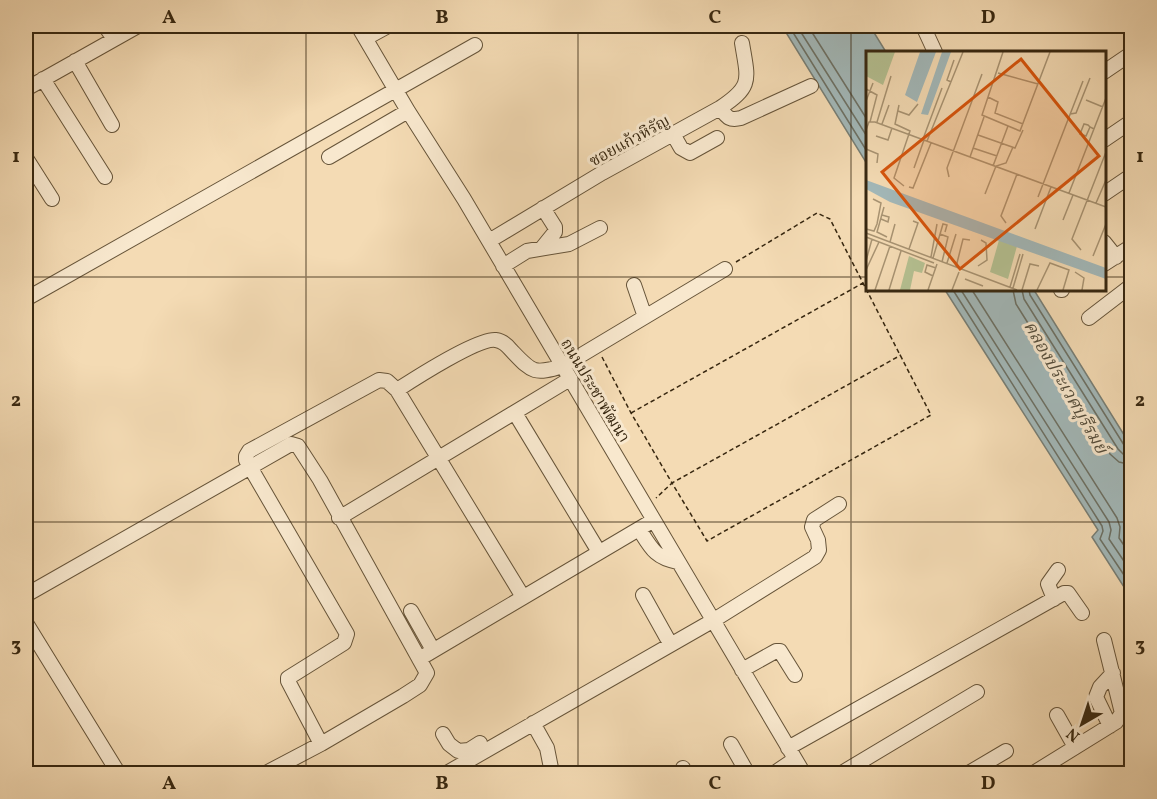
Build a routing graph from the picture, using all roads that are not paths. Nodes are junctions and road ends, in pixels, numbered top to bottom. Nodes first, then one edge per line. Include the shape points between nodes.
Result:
1 (105, 26) edge
2 (138, 26) edge
3 (358, 26) edge
4 (388, 26) edge
5 (923, 26) edge
6 (366, 38) junction
7 (114, 39) junction
8 (742, 43) dead end
9 (475, 45) dead end
10 (935, 51) edge
11 (1131, 53) edge
12 (75, 61) junction
13 (1106, 71) edge
14 (43, 79) junction
15 (811, 86) dead end
16 (26, 89) edge
17 (396, 91) junction
18 (720, 108) junction
19 (408, 111) junction
20 (1131, 122) edge
21 (112, 125) dead end
22 (673, 134) junction
23 (717, 138) dead end
24 (1106, 139) edge
25 (329, 157) dead end
26 (26, 158) edge
27 (1131, 175) edge
28 (105, 177) dead end
29 (1106, 193) edge
30 (52, 199) dead end
31 (543, 208) junction
32 (600, 228) dead end
33 (489, 241) junction
34 (1131, 246) edge
35 (542, 248) junction
36 (1110, 261) edge
37 (503, 266) junction
38 (725, 269) road end
39 (634, 285) dead end
40 (1131, 285) edge
41 (26, 299) edge
42 (645, 316) junction
43 (1089, 318) dead end
44 (563, 366) junction
45 (570, 379) junction
46 (398, 390) junction
47 (515, 413) junction
48 (439, 458) junction
49 (250, 467) junction
50 (839, 504) dead end
51 (339, 518) junction
52 (654, 520) junction
53 (639, 530) junction
54 (599, 552) junction
55 (678, 562) junction
56 (1058, 570) dead end
57 (26, 595) edge
58 (643, 595) dead end
59 (522, 597) junction
60 (1054, 599) junction
61 (411, 610) dead end
62 (1082, 613) dead end
63 (712, 617) junction
64 (26, 623) edge
65 (667, 638) junction
66 (1104, 640) dead end
67 (433, 650) junction
68 (419, 659) junction
69 (742, 670) junction
70 (1113, 673) junction
71 (795, 675) dead end
72 (976, 692) dead end
73 (1057, 715) dead end
74 (533, 723) junction
75 (1110, 726) junction
76 (443, 734) dead end
77 (321, 744) junction
78 (731, 744) dead end
79 (1075, 747) junction
80 (1006, 751) dead end
81 (792, 753) junction
82 (551, 768) dead end
83 (803, 773) edge
84 (119, 774) edge
85 (264, 774) edge
86 (445, 774) edge
87 (748, 774) edge
88 (773, 774) edge
89 (840, 774) edge
90 (967, 774) edge
91 (1032, 774) edge

1 - 7 street
2 - 7 street
3 - 6 street, ถนนประชาพัฒนา
4 - 6 street
5 - 10 street
6 - 17 street, ถนนประชาพัฒนา
7 - 12 street
8 - 18 street, ซอยแก้วหิรัญ via 747,71 744,87
9 - 17 street
11 - 13 street
12 - 14 street
12 - 21 street
14 - 16 street
14 - 28 street
15 - 18 street via 741,118 727,118
17 - 19 street, ถนนประชาพัฒนา
17 - 41 street
18 - 22 street, ซอยแก้วหิรัญ
19 - 25 street
19 - 33 street, ถนนประชาพัฒนา
20 - 24 street
22 - 23 street via 681,148 690,153
22 - 31 street, ซอยแก้วหิรัญ
26 - 30 street
27 - 29 street
31 - 33 street, ซอยแก้วหิรัญ
31 - 35 street via 555,232
32 - 35 street via 569,244
33 - 37 street, ถนนประชาพัฒนา
34 - 36 street
35 - 37 street via 527,251
37 - 44 street, ถนนประชาพัฒนา
38 - 42 street
39 - 42 street
40 - 43 street
42 - 44 street
44 - 45 street, ถนนประชาพัฒนา
44 - 46 street via 536,372 505,343 495,339 482,342
45 - 47 street
45 - 52 street, ถนนประชาพัฒนา
46 - 48 street
46 - 49 street via 379,380 249,451 246,456
47 - 48 street
47 - 54 street
48 - 51 street
48 - 59 street
49 - 51 street via 291,444 298,446
49 - 57 street
49 - 77 street via 347,634 344,643 288,678
50 - 63 street via 814,520 812,527 819,550 815,557
51 - 68 street
52 - 53 street
52 - 55 street, ถนนประชาพัฒนา
53 - 54 street
53 - 55 street via 654,553
54 - 59 street
55 - 63 street, ถนนประชาพัฒนา
56 - 60 street via 1048,584
58 - 65 street
59 - 67 street
60 - 62 street via 1068,593
60 - 81 street
61 - 67 street
63 - 65 street
63 - 69 street, ถนนประชาพัฒนา
63 - 74 street
64 - 84 street
65 - 76 street via 469,750 453,748
66 - 70 street
67 - 68 street
68 - 77 street via 427,673 420,685
69 - 71 street via 780,651
69 - 81 street, ถนนประชาพัฒนา
70 - 75 street via 1123,709
70 - 75 street via 1096,697
72 - 89 street
73 - 79 street
74 - 82 street via 547,748
74 - 86 street
75 - 79 street
77 - 85 street
78 - 87 street
79 - 91 street
80 - 90 street
81 - 83 street, ถนนประชาพัฒนา
81 - 88 street

